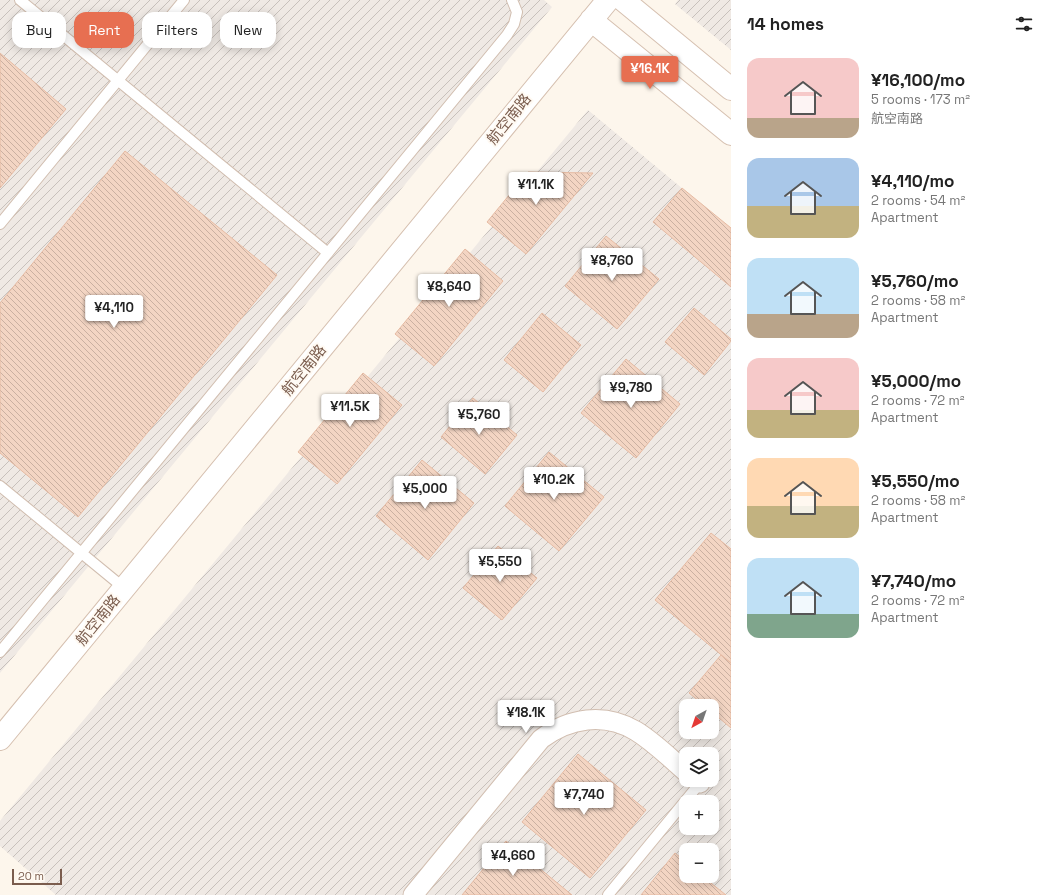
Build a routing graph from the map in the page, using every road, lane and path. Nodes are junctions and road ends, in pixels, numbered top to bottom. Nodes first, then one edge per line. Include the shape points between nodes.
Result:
1 (20, 0) edge
2 (184, 0) edge
3 (512, 0) edge
4 (608, 0) edge
5 (623, 0) edge
6 (591, 20) junction
7 (118, 81) junction
8 (731, 89) edge
9 (731, 134) edge
10 (0, 224) edge
11 (328, 253) junction
12 (0, 486) edge
13 (81, 553) junction
14 (124, 588) junction
15 (0, 652) edge
16 (0, 739) edge
17 (679, 766) edge
18 (687, 787) edge
19 (413, 895) edge
20 (608, 895) edge

1 - 7 lane
2 - 7 lane
3 - 11 lane via 517,12 514,24 507,35
4 - 6 street, 航空南路
5 - 8 street
6 - 9 street
6 - 14 street, 航空南路
7 - 10 lane
7 - 11 lane
11 - 13 lane
12 - 13 lane
13 - 14 lane
13 - 15 lane
14 - 16 street, 航空南路
17 - 19 street via 647,739 625,725 594,719 575,721 563,726 541,739
18 - 20 lane

